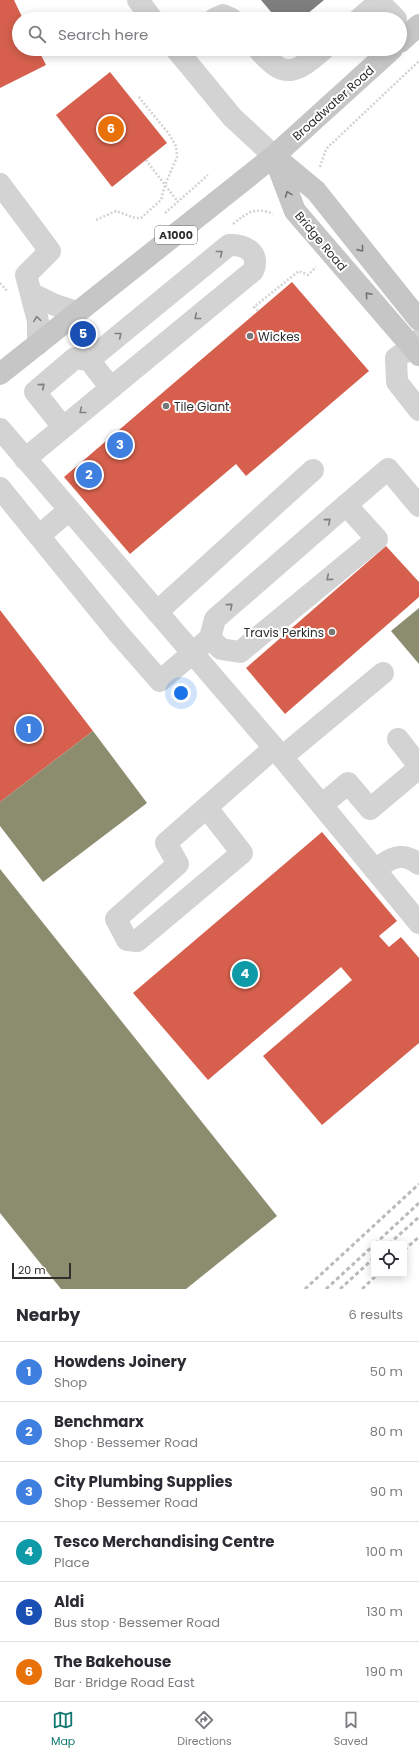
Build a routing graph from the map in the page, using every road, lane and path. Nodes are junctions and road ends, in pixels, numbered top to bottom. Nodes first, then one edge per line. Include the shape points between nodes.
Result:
1 (138, 0) edge
2 (147, 12) edge
3 (367, 12) edge
4 (389, 12) edge
5 (182, 56) edge
6 (264, 56) edge
7 (316, 56) edge
8 (384, 56) edge
9 (419, 61) edge
10 (138, 96) dead end
11 (274, 156) junction
12 (146, 160) dead end
13 (319, 172) dead end
14 (0, 184) edge
15 (165, 185) junction
16 (178, 202) dead end
17 (96, 220) dead end
18 (317, 266) dead end
19 (32, 294) junction
20 (258, 311) dead end
21 (77, 312) junction
22 (419, 320) edge
23 (38, 344) junction
24 (417, 347) edge
25 (89, 360) junction
26 (0, 374) edge
27 (111, 388) junction
28 (419, 410) edge
29 (63, 427) junction
30 (0, 429) edge
31 (25, 459) junction
32 (313, 470) dead end
33 (0, 488) edge
34 (346, 506) junction
35 (419, 506) edge
36 (69, 510) junction
37 (39, 536) junction
38 (157, 612) junction
39 (210, 638) junction
40 (193, 654) junction
41 (383, 673) dead end
42 (398, 740) dead end
43 (278, 752) junction
44 (419, 767) edge
45 (322, 805) junction
46 (207, 808) junction
47 (419, 864) edge
48 (375, 870) junction
49 (419, 923) edge

1 - 2 street
3 - 4 street via 373,6 382,5
5 - 11 street via 232,117
6 - 7 street via 278,68 297,70
8 - 11 main road, Broadwater Road / A1000
9 - 13 path via 326,149
10 - 15 path via 176,146 177,157
11 - 21 main road, A1000
11 -> 22 main road via 316,191
24 -> 11 main road, Bridge Road via 294,210
12 - 15 path
14 - 19 street via 50,251 26,275
15 - 16 path
15 - 17 path via 161,200 141,218 116,211
18 - 20 path via 308,275 299,271 254,308
19 - 21 street
23 -> 19 street via 38,320
21 - 23 main road, A1000
23 - 26 main road, A1000
24 - 28 street via 396,358 397,382
25 - 27 street
25 -> 27 street via 229,245 240,244 254,256 256,265 253,271
29 -> 25 street via 35,392 75,358
27 -> 29 street
29 - 31 street
30 - 31 street
31 - 36 street
32 - 38 street
33 - 37 street
34 - 35 street via 388,470
39 -> 34 street via 215,620
34 -> 39 street via 377,539 240,652 221,649
36 - 37 street
36 - 38 street
37 - 40 street via 160,682
38 - 40 street
39 - 40 street
40 - 43 street
41 - 43 street
42 - 44 street
43 - 45 street
43 - 46 street
44 - 45 street via 370,809 348,783
45 - 48 street
46 - 46 street via 166,843 178,864 116,919 127,940 137,941 242,853
47 - 48 street via 412,859 397,856
48 - 49 street

